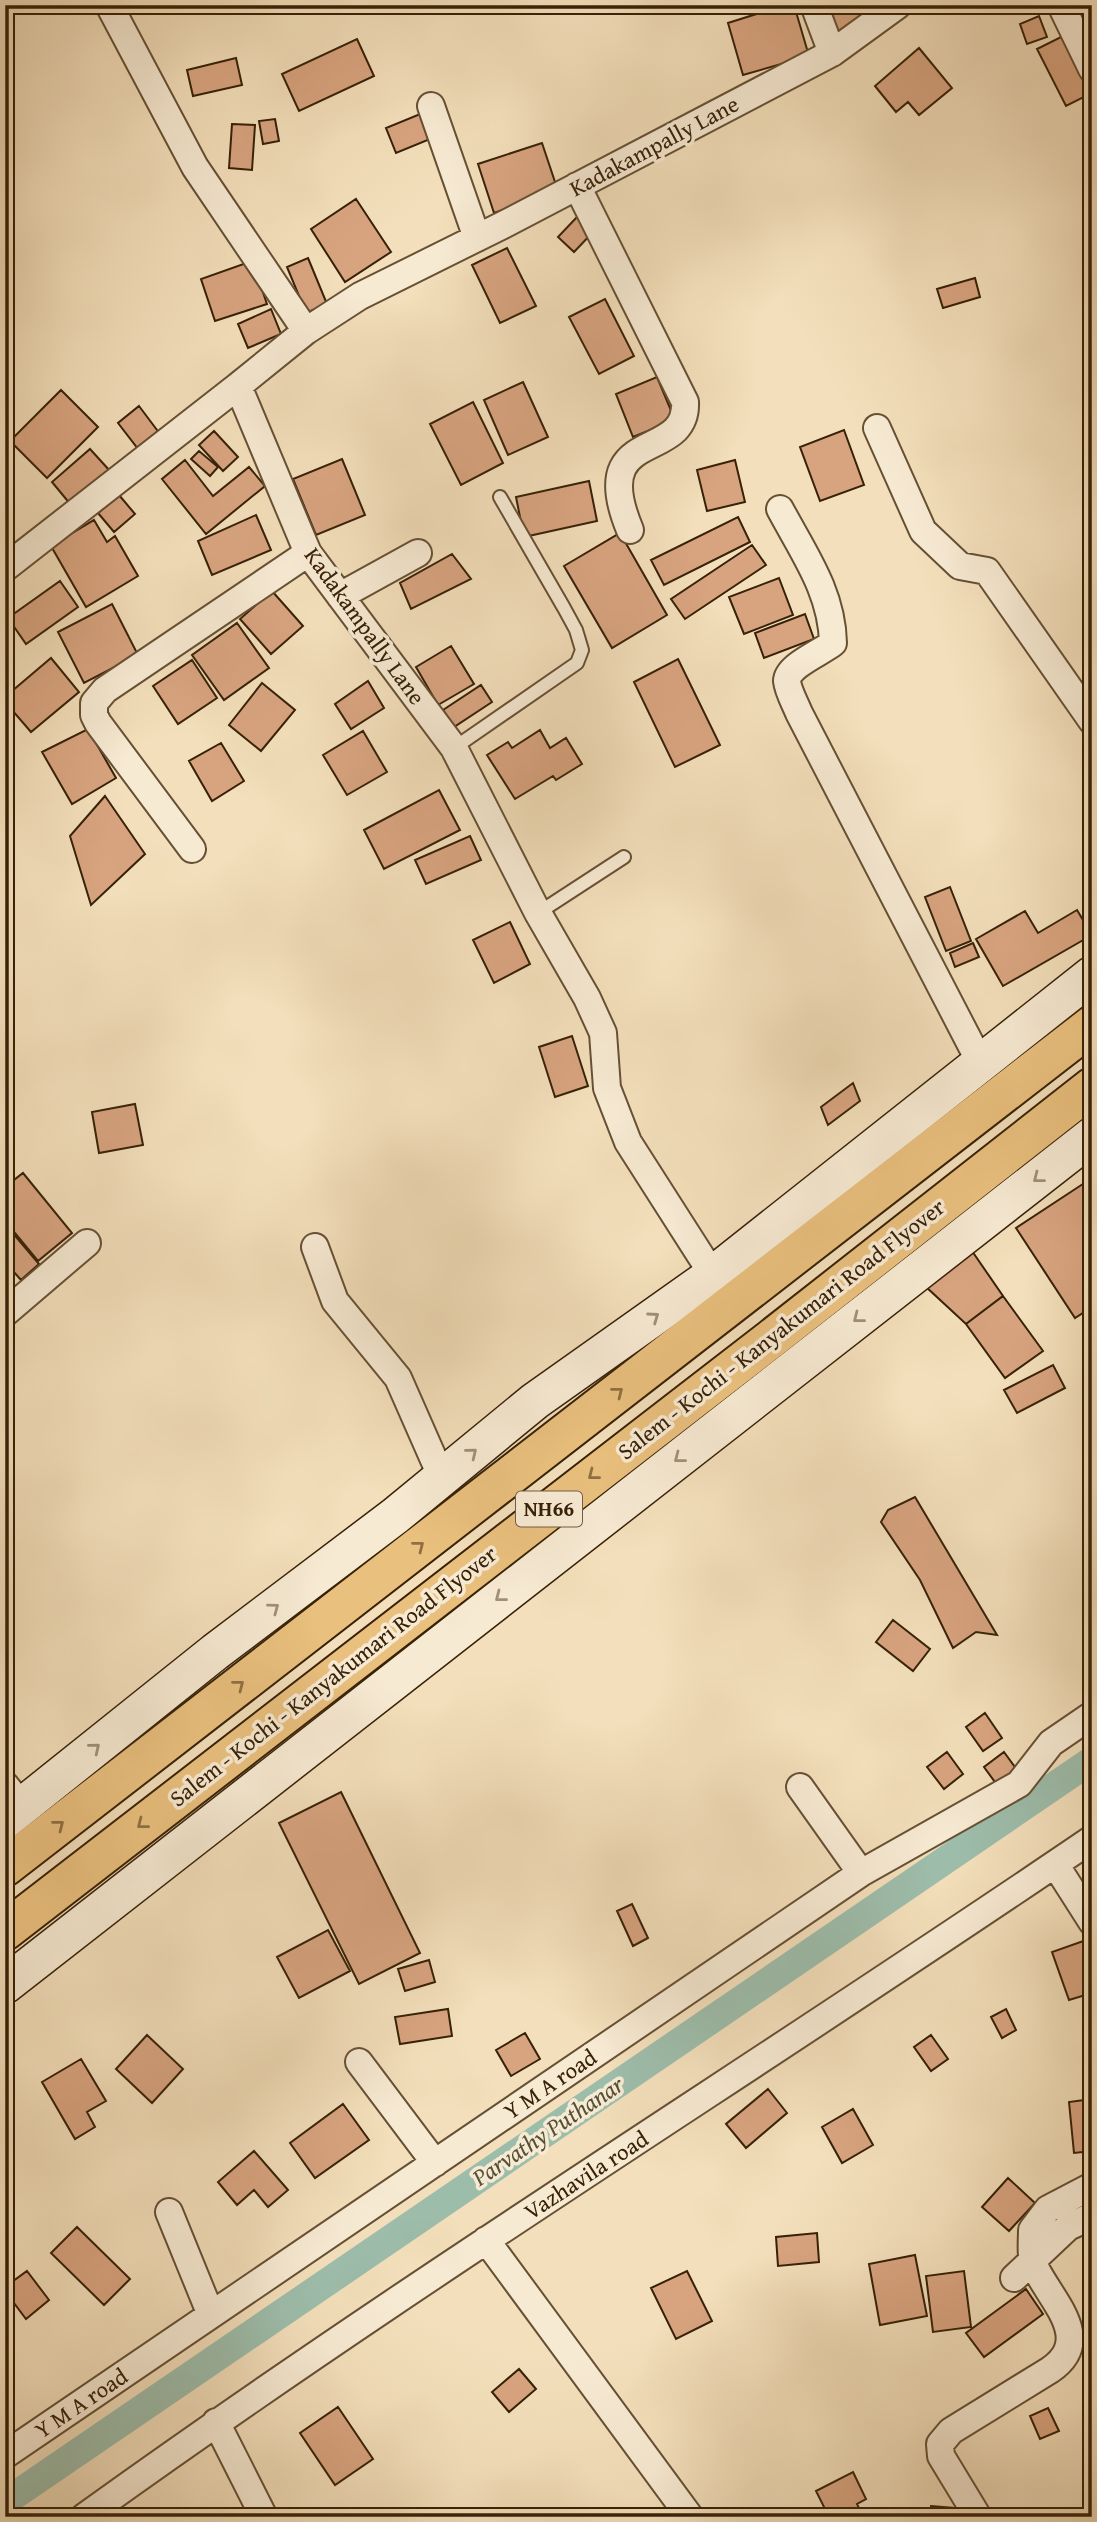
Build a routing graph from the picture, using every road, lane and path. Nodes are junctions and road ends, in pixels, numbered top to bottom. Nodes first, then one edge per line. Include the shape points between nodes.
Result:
1 (110, 5) edge
2 (814, 5) edge
3 (898, 5) edge
4 (1061, 5) edge
5 (832, 52) junction
6 (1092, 69) edge
7 (431, 106) dead end
8 (577, 186) junction
9 (477, 238) junction
10 (306, 331) junction
11 (237, 386) junction
12 (877, 428) dead end
13 (500, 497) dead end
14 (780, 509) dead end
15 (630, 530) dead end
16 (308, 553) junction
17 (418, 553) dead end
18 (5, 567) edge
19 (340, 596) junction
20 (1092, 722) edge
21 (454, 748) junction
22 (192, 849) dead end
23 (624, 856) dead end
24 (538, 913) junction
25 (1092, 975) edge
26 (1092, 1026) edge
27 (981, 1064) junction
28 (1092, 1087) edge
29 (1092, 1136) edge
30 (87, 1243) dead end
31 (315, 1247) dead end
32 (713, 1275) junction
33 (5, 1313) edge
34 (442, 1478) junction
35 (1092, 1715) edge
36 (800, 1787) dead end
37 (11, 1804) edge
38 (1092, 1839) edge
39 (1055, 1864) junction
40 (5, 1867) edge
41 (862, 1873) junction
42 (1092, 1922) edge
43 (5, 1931) edge
44 (5, 1985) edge
45 (359, 2062) dead end
46 (435, 2163) junction
47 (1092, 2186) edge
48 (169, 2212) dead end
49 (1092, 2216) edge
50 (486, 2240) junction
51 (1024, 2270) junction
52 (211, 2315) junction
53 (216, 2422) junction
54 (5, 2455) edge
55 (93, 2514) edge
56 (264, 2517) edge
57 (690, 2517) edge
58 (978, 2517) edge

1 - 10 street via 195,167
2 - 5 street
3 - 5 street, Kadakampally Lane
4 - 6 street
5 - 8 street, Kadakampally Lane
7 - 9 street
8 - 9 street, Kadakampally Lane
8 - 15 street via 685,402 679,426 623,465 618,494
9 - 10 street, Kadakampally Lane via 360,296
10 - 11 street, Kadakampally Lane
11 - 16 street, Kadakampally Lane
11 - 18 street
12 - 20 street via 923,531 960,566 988,570
13 - 21 lane via 576,630 582,650 577,663
14 - 27 street via 825,592 833,643 796,666 787,684
16 - 19 street, Kadakampally Lane
16 - 22 street via 105,690 94,703 98,723
17 - 19 street
19 - 21 street, Kadakampally Lane
21 - 24 street, Kadakampally Lane
23 - 24 lane
24 - 32 street, Kadakampally Lane via 603,1033 607,1088 628,1142
25 - 27 street
40 -> 26 highway, NH66
27 - 32 street
28 -> 43 highway, Salem - Kochi - Kanyakumari Road Flyover / NH66
29 -> 44 street
30 - 33 street
31 - 34 street via 335,1301 398,1378
34 -> 32 street via 535,1401
37 -> 34 street
35 - 41 street, Y M A road via 1051,1743 1019,1784
36 - 41 street
38 - 39 street, Vazhavila road
39 - 42 street
39 - 50 street, Vazhavila road
41 - 46 street, Y M A road
45 - 46 street
46 - 52 street, Y M A road
47 - 51 street via 1048,2209 1037,2221
48 - 52 street
49 - 51 street via 1068,2227
50 - 53 street, Vazhavila road
50 - 57 street
51 - 58 street via 1066,2319 1071,2345 1060,2363 951,2431 940,2444 942,2456
52 - 54 street, Y M A road
53 - 55 street, Vazhavila road
53 - 56 street

